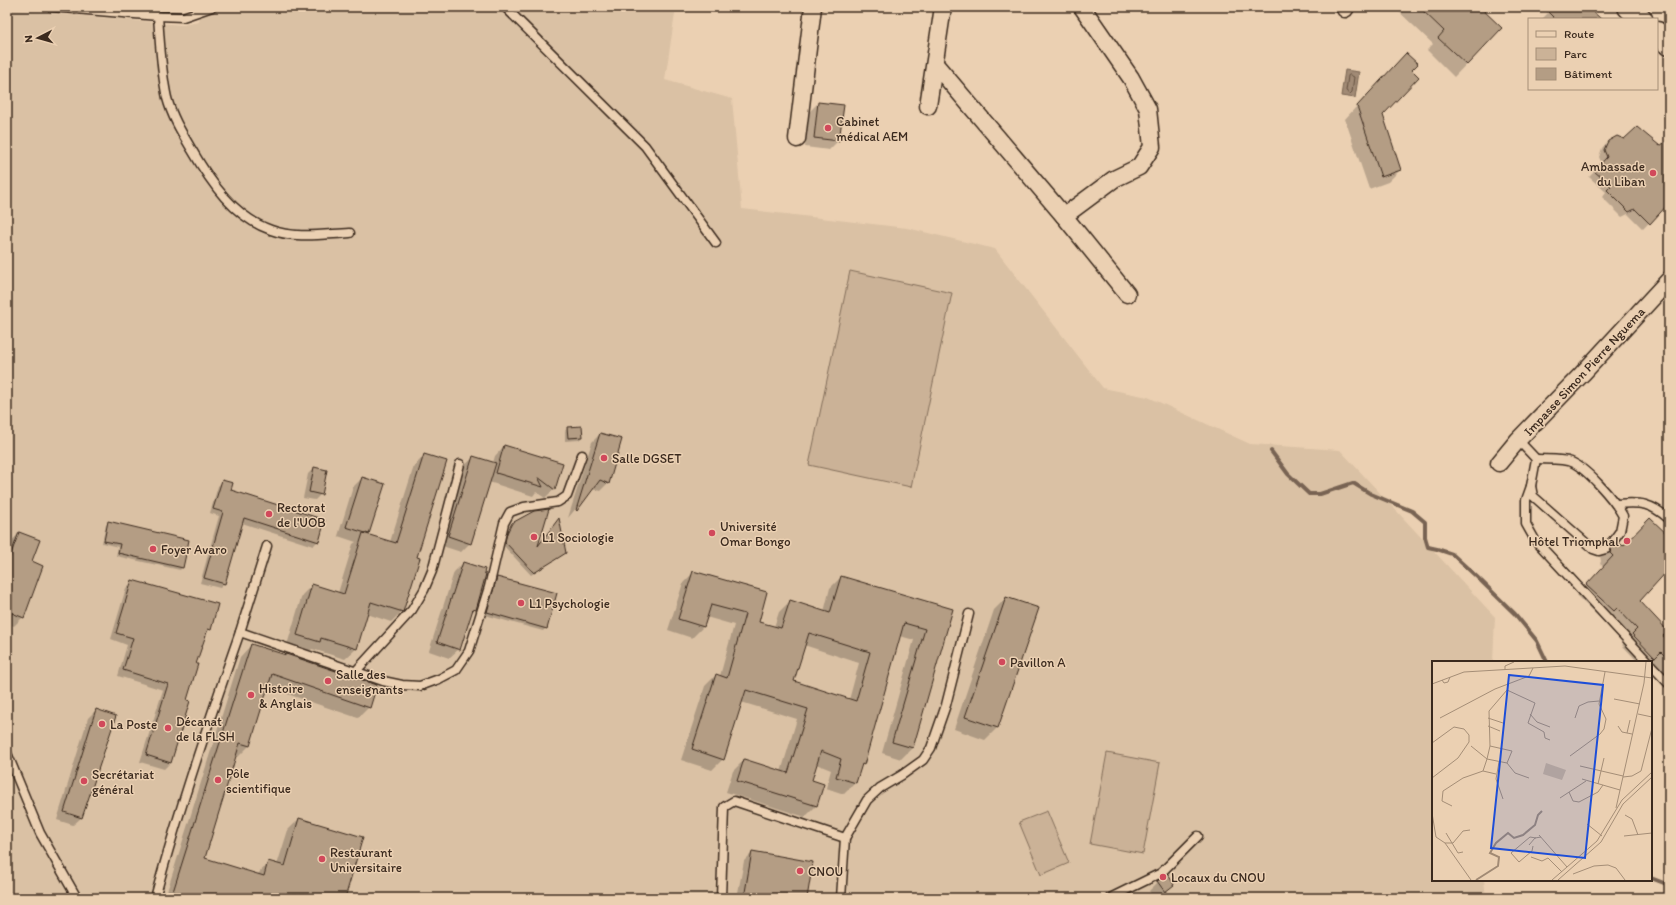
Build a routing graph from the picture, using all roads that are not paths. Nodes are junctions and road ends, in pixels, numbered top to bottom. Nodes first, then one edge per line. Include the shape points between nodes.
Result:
1 (51, 7) edge
2 (212, 7) edge
3 (505, 7) edge
4 (813, 7) edge
5 (943, 7) edge
6 (1082, 7) edge
7 (1628, 7) edge
8 (158, 16) junction
9 (1641, 18) edge
10 (1658, 34) edge
11 (1669, 44) edge
12 (935, 64) junction
13 (928, 106) dead end
14 (797, 140) dead end
15 (1064, 216) junction
16 (350, 233) dead end
17 (716, 243) dead end
18 (1669, 280) edge
19 (1127, 294) dead end
20 (1518, 440) junction
21 (582, 455) dead end
22 (1536, 459) junction
23 (1499, 463) dead end
24 (460, 464) dead end
25 (1531, 486) junction
26 (1617, 504) junction
27 (1669, 519) edge
28 (1615, 538) dead end
29 (267, 546) dead end
30 (1606, 549) dead end
31 (969, 614) dead end
32 (240, 632) junction
33 (1647, 661) edge
34 (1652, 666) edge
35 (356, 671) junction
36 (1669, 684) edge
37 (7, 753) edge
38 (1198, 836) dead end
39 (845, 838) junction
40 (77, 898) edge
41 (155, 898) edge
42 (721, 898) edge
43 (840, 898) edge
44 (1110, 898) edge

1 - 8 lane
2 - 8 lane via 184,17
3 - 17 lane via 645,146
4 - 14 street
5 - 12 street
6 - 15 street via 1131,78 1148,109 1152,147 1139,167 1114,179
7 - 9 main road
8 - 16 lane via 162,70 167,98 176,125 208,177 228,202 248,220 272,231 293,235
10 - 11 main road
12 - 13 street
12 - 15 street
15 - 19 street
18 - 20 street, Impasse Simon Pierre Nguema
20 - 22 lane
20 - 23 street, Impasse Simon Pierre Nguema
21 - 35 lane via 567,496 558,502 524,507 510,512 504,523 469,651 456,670 420,686 383,681
22 - 25 lane
22 - 26 lane via 1570,461 1583,469
24 - 35 lane via 432,571 424,590 412,610
25 - 30 lane via 1533,496 1594,548 1599,551
25 - 33 lane via 1526,500 1526,524 1535,540
26 - 27 lane via 1647,504
26 - 28 lane via 1623,516 1620,531
29 - 32 lane
31 - 39 lane via 946,705 931,748 923,760 880,788 868,800
32 - 35 lane
32 - 41 lane via 196,759
34 - 36 lane
37 - 40 lane via 40,833
38 - 44 lane via 1162,873
39 - 42 lane via 734,801 724,807
39 - 43 lane

